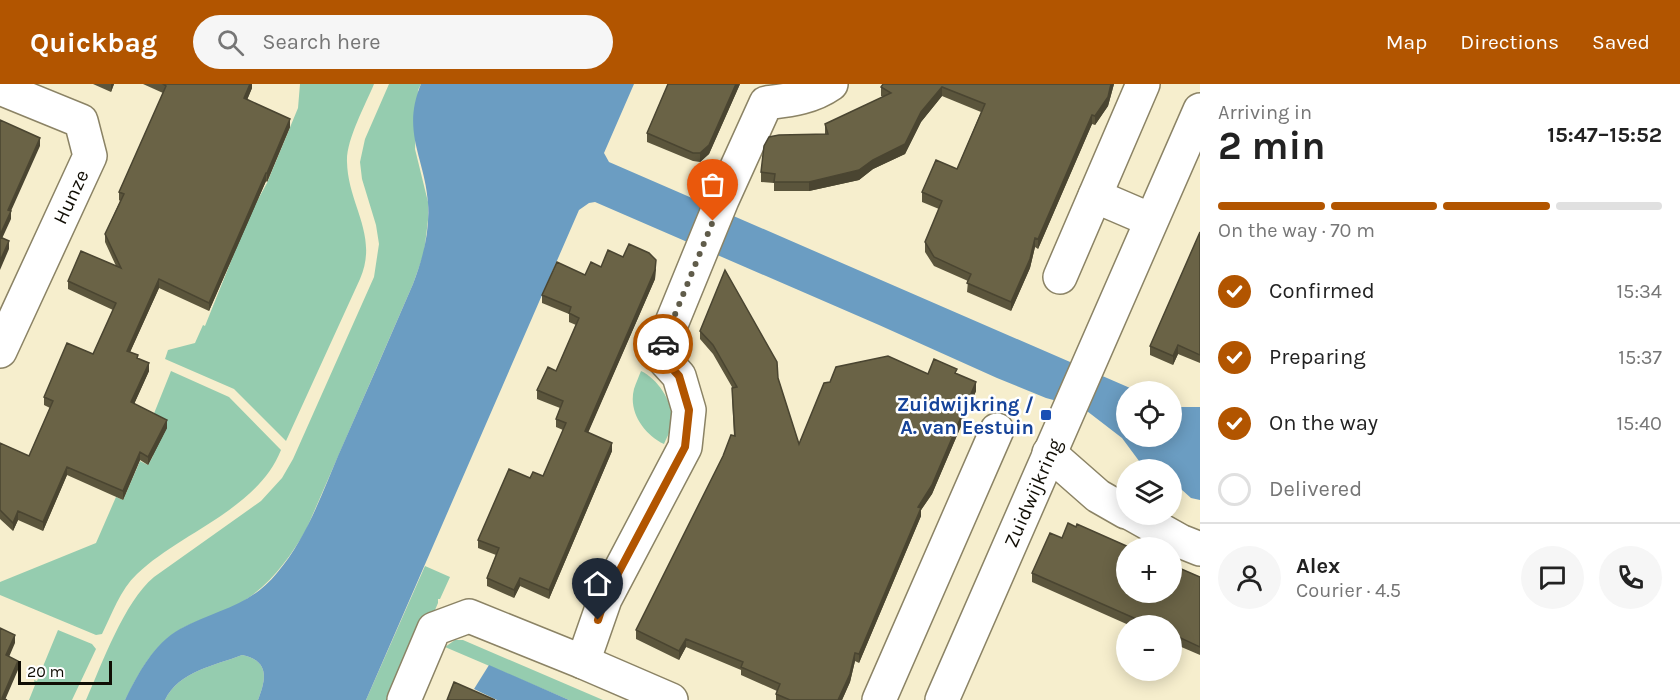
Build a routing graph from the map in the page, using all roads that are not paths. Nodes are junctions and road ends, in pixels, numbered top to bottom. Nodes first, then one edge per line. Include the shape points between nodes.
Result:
1 (831, 84) edge
2 (1143, 84) edge
3 (0, 88) edge
4 (1200, 110) edge
5 (1095, 196) junction
6 (1152, 220) junction
7 (1060, 277) dead end
8 (0, 351) edge
9 (997, 430) dead end
10 (1049, 453) junction
11 (1116, 506) edge
12 (1152, 525) edge
13 (1200, 549) edge
14 (583, 662) junction
15 (404, 700) edge
16 (671, 700) edge
17 (879, 700) edge
18 (942, 700) edge

1 - 14 street via 798,99 766,103 722,200 659,354 679,376 689,410 685,447 605,598
2 - 5 street
3 - 8 street, Hunze via 81,121 90,156
4 - 6 street, Zuidwijkring
5 - 6 street
5 - 7 street
6 - 10 street, Zuidwijkring
9 - 17 street
10 - 11 street via 1098,496
10 - 18 street, Zuidwijkring
12 - 13 street
14 - 15 street via 469,616 434,629
14 - 16 street

